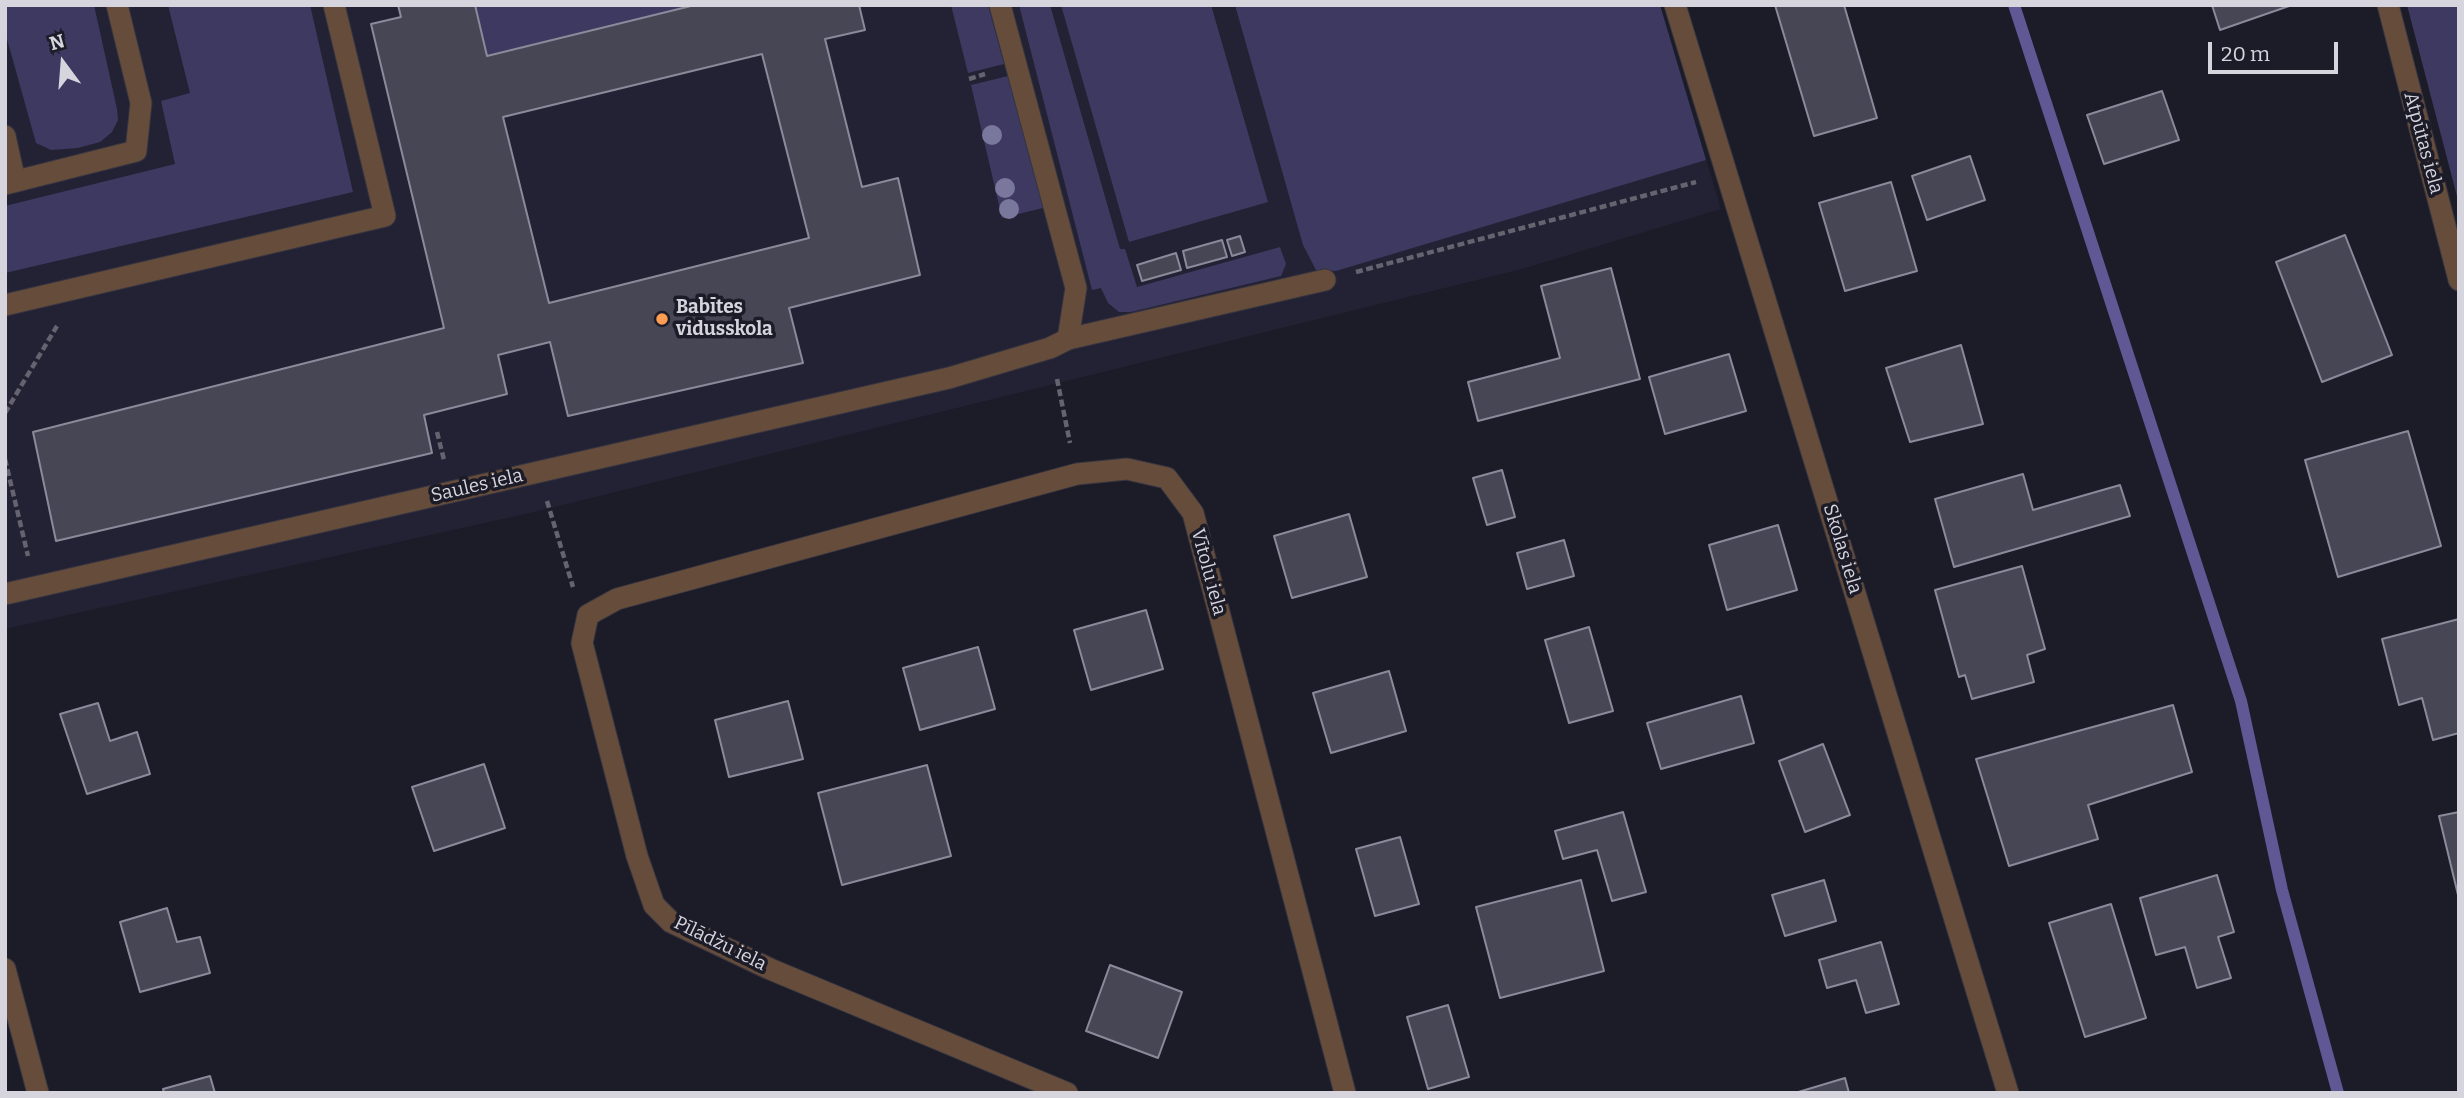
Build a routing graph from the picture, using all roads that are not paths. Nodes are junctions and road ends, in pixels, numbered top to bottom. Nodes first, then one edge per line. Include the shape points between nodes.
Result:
1 (117, 5) edge
2 (334, 5) edge
3 (1000, 5) edge
4 (1675, 5) edge
5 (2388, 5) edge
6 (5, 136) edge
7 (10, 183) edge
8 (1325, 280) road end
9 (2459, 280) edge
10 (5, 305) edge
11 (1059, 343) junction
12 (5, 594) edge
13 (588, 615) joint
14 (5, 969) edge
15 (38, 1093) edge
16 (1067, 1093) edge
17 (1345, 1093) edge
18 (2008, 1093) edge

1 - 7 street via 141,103 136,151
2 - 10 street via 385,216
3 - 11 street via 1076,288
4 - 18 street, Skolas iela
5 - 9 street, Atpūtas iela
6 - 7 street
8 - 11 street, Saules iela
11 - 12 street, Saules iela via 950,378
13 - 16 street, Pīlādžu iela via 582,643 636,856 654,905 671,922 770,969
13 - 17 street, Vītolu iela via 617,599 1077,474 1127,469 1167,478 1193,513
14 - 15 street

